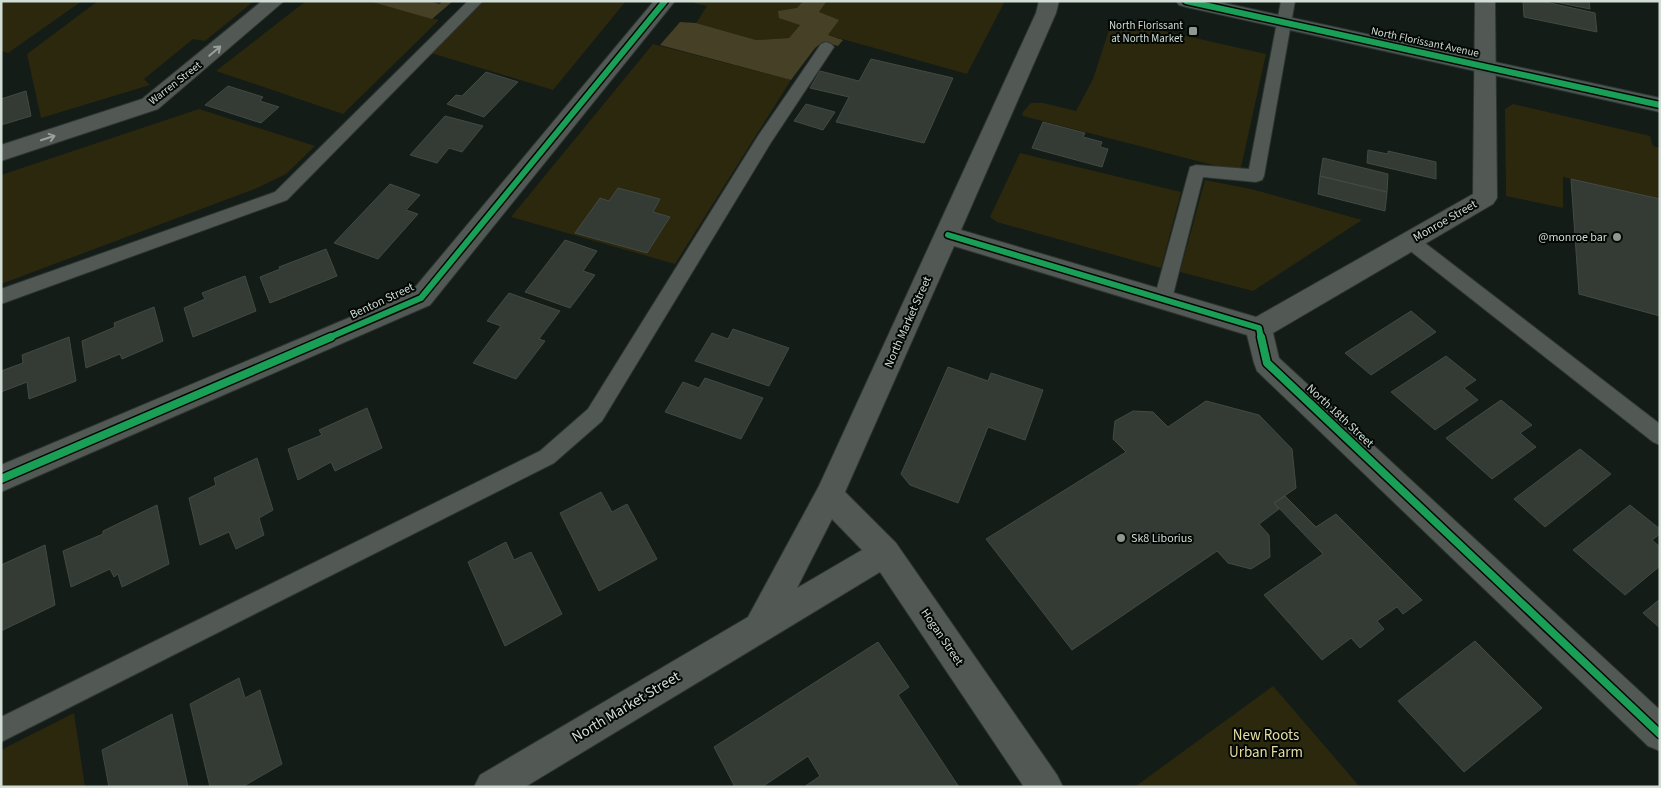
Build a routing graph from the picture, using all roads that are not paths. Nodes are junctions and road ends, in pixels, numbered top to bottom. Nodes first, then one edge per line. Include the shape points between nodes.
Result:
1 (274, 1) edge
2 (476, 1) edge
3 (665, 1) edge
4 (1186, 1) edge
5 (1288, 1) edge
6 (1485, 1) edge
7 (1053, 5) edge
8 (1283, 22) junction
9 (826, 47) dead end
10 (1485, 66) junction
11 (1660, 105) edge
12 (1, 153) edge
13 (948, 234) junction
14 (1410, 241) junction
15 (1, 297) edge
16 (1163, 299) junction
17 (1259, 328) junction
18 (1660, 436) edge
19 (1, 478) edge
20 (829, 495) junction
21 (885, 553) junction
22 (760, 628) junction
23 (1, 730) edge
24 (1660, 734) edge
25 (492, 787) edge
26 (1045, 787) edge

12 -> 1 street, Warren Street via 150,104
2 - 15 lane via 281,196
3 - 19 street, Benton Street via 421,298
4 - 8 main road, North Florissant Avenue
5 - 8 lane
6 - 10 street, Monroe Street
7 - 13 street, North Market Street
8 - 10 main road, North Florissant Avenue
8 - 16 lane via 1256,176 1196,171
9 - 23 lane via 764,140 595,415 547,457
10 - 11 main road, North Florissant Avenue
10 - 14 street, Monroe Street via 1486,198
13 - 16 street
13 - 20 street, North Market Street
14 - 17 street, Monroe Street
14 - 18 lane
16 - 17 street
17 - 24 street, North 18th Street via 1267,364
20 - 21 street, Hogan Street
20 - 22 street, North Market Street
21 - 22 street, North Market Street
21 - 26 street, Hogan Street
22 - 25 street, North Market Street

